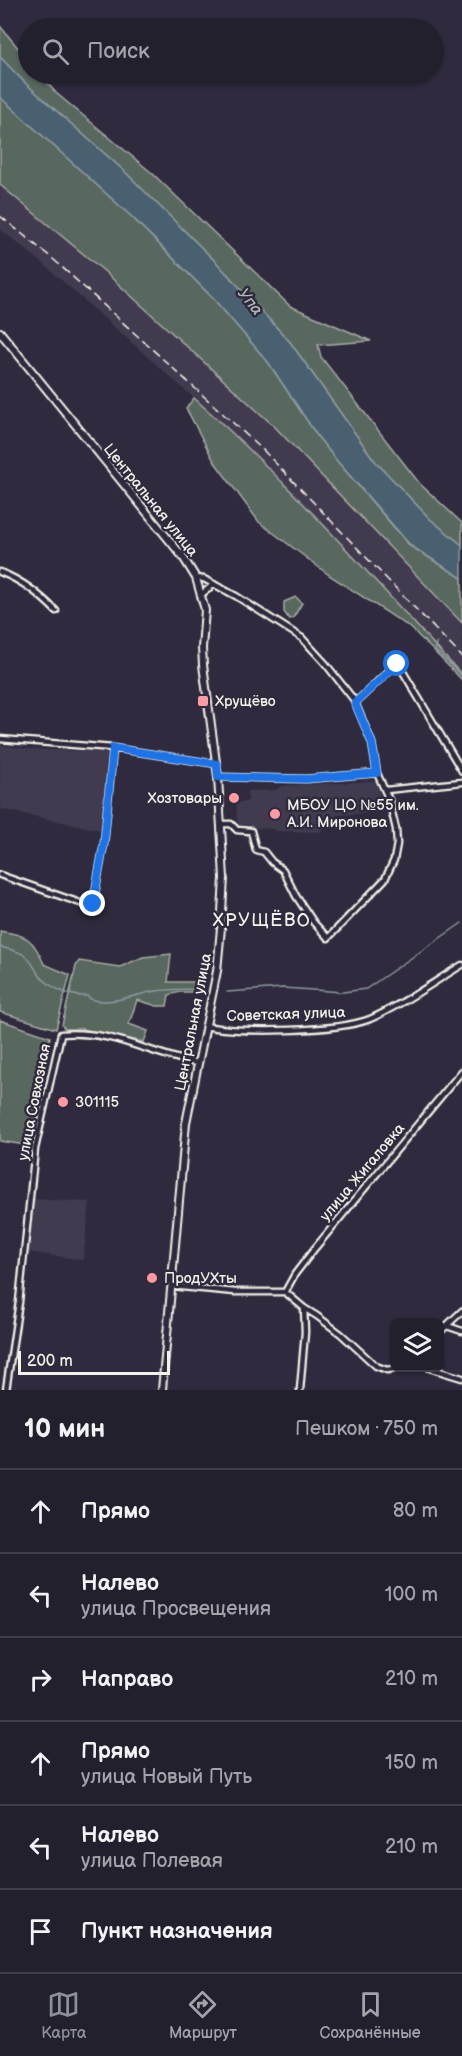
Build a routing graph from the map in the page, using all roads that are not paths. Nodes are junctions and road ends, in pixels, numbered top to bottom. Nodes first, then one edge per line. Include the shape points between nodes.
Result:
1 (0, 333) edge
2 (0, 572) edge
3 (196, 578) junction
4 (214, 584) junction
5 (202, 594) junction
6 (56, 611) dead end
7 (355, 703) junction
8 (0, 739) edge
9 (113, 748) junction
10 (217, 764) junction
11 (462, 771) edge
12 (377, 773) junction
13 (218, 777) junction
14 (462, 782) edge
15 (386, 790) junction
16 (222, 824) junction
17 (0, 875) edge
18 (462, 965) edge
19 (205, 1026) junction
20 (197, 1063) junction
21 (462, 1071) edge
22 (171, 1286) junction
23 (285, 1292) junction
24 (304, 1308) junction
25 (462, 1311) edge
26 (447, 1326) junction
27 (444, 1329) edge
28 (462, 1331) edge
29 (390, 1370) edge
30 (442, 1372) edge
31 (462, 1378) edge
32 (6, 1390) edge
33 (162, 1390) edge
34 (300, 1390) edge

1 - 3 main road, Центральная улица
2 - 6 street via 37,592
3 - 4 street
3 - 5 main road, Центральная улица
4 - 5 street
4 - 7 street via 300,637
5 - 10 main road, Центральная улица via 203,665
7 - 11 street via 397,664
7 - 12 street via 372,743
8 - 9 street
9 - 10 street
9 - 17 street via 104,844 93,904 86,905
10 - 13 main road, Центральная улица
12 - 13 street via 306,779
12 - 15 street
13 - 16 main road, Центральная улица
14 - 15 street
15 - 16 street via 396,829 393,864 385,879 328,938 296,896 283,870 256,850 251,831
16 - 19 main road, Центральная улица via 220,939
18 - 19 street, Советская улица via 362,1022 285,1029 228,1030
19 - 20 main road, Центральная улица
20 - 22 main road, Центральная улица via 186,1124
20 - 32 street, улица Совхозная via 107,1036 61,1034 35,1149
21 - 23 street, улица Жигаловка via 315,1248
22 - 23 street
22 - 33 main road, Центральная улица
23 - 24 street
24 - 29 street via 376,1366
24 - 34 street
25 - 26 street
26 - 27 street
26 - 28 street
30 - 31 street

